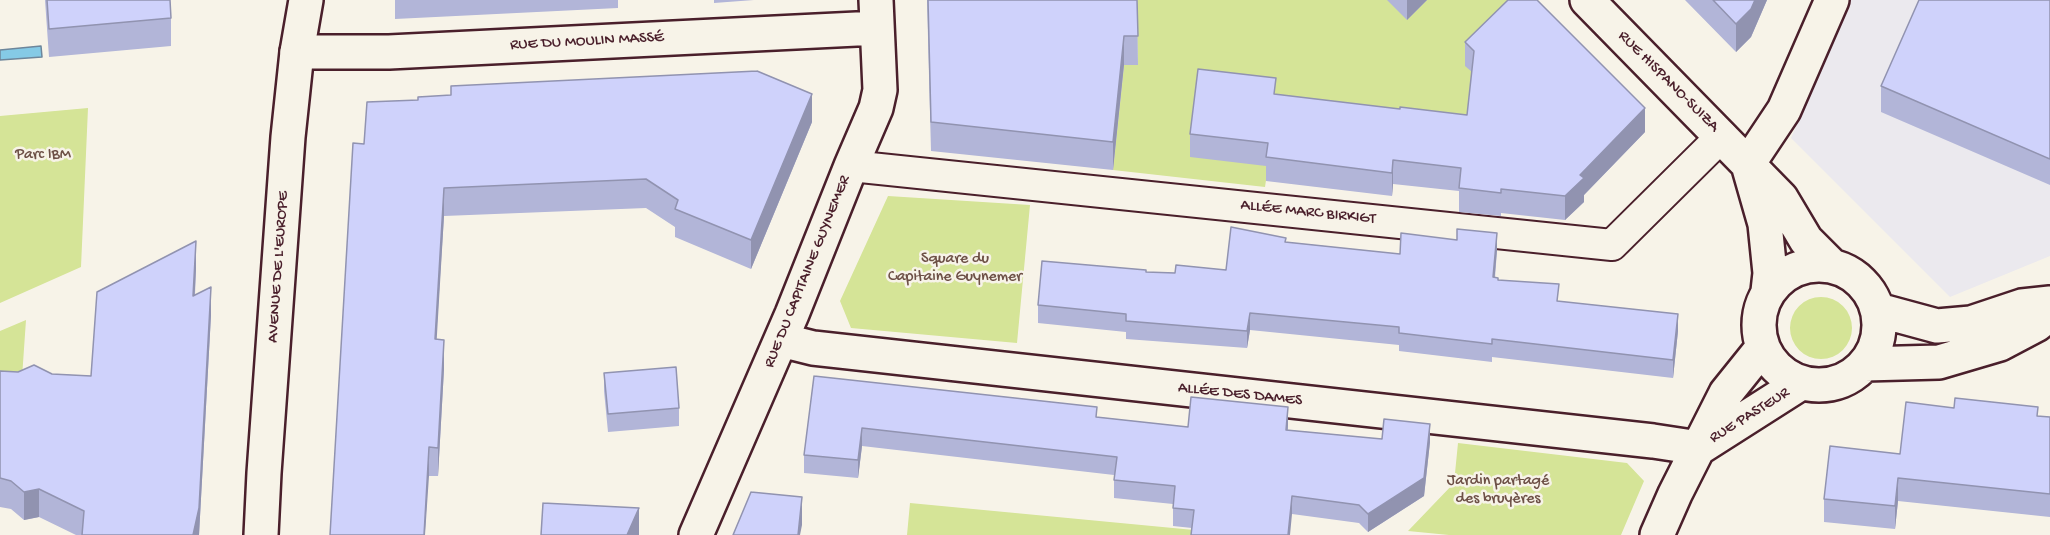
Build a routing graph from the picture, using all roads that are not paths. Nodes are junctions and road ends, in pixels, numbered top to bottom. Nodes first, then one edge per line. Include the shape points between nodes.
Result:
1 (306, 0) edge
2 (1587, 0) edge
3 (1832, 0) edge
4 (876, 14) edge
5 (297, 52) junction
6 (1722, 136) junction
7 (1748, 164) junction
8 (851, 166) junction
9 (1832, 266) junction
10 (1768, 291) junction
11 (2050, 303) edge
12 (1878, 310) junction
13 (2050, 314) edge
14 (781, 340) junction
15 (1762, 347) junction
16 (1866, 364) junction
17 (1801, 383) junction
18 (1699, 448) junction
19 (261, 535) edge
20 (696, 535) edge
21 (1657, 535) edge

1 - 5 street, AVENUE DE L'EUROPE
2 - 6 street, RUE HISPANO-SUIZA
3 - 7 street via 1784,110
4 - 5 street, RUE DU MOULIN MASSÉ via 401,51
4 - 8 street, RUE DU CAPITAINE GUYNEMER via 880,90
5 - 19 street, AVENUE DE L'EUROPE
6 - 7 street, RUE HISPANO-SUIZA
6 - 8 street, ALLÉE MARC BIRKIGT via 1612,245
7 - 9 street, RUE HISPANO-SUIZA via 1781,198 1806,240
7 - 10 street, RUE HISPANO-SUIZA via 1765,224
8 - 14 street, RUE DU CAPITAINE GUYNEMER
9 - 10 street via 1796,269
9 - 12 street via 1863,283
10 - 15 street via 1758,318
11 - 12 street via 2022,306 1971,323 1937,326
12 - 16 street via 1875,348
13 - 16 street via 2000,344 1938,362
14 - 18 street, ALLÉE DES DAMES via 813,348
14 - 20 street, RUE DU CAPITAINE GUYNEMER
15 - 17 street via 1784,375
15 - 18 street, RUE PASTEUR via 1726,393
16 - 17 street via 1847,379 1824,385
17 - 18 street, RUE PASTEUR
18 - 21 street, RUE PASTEUR

